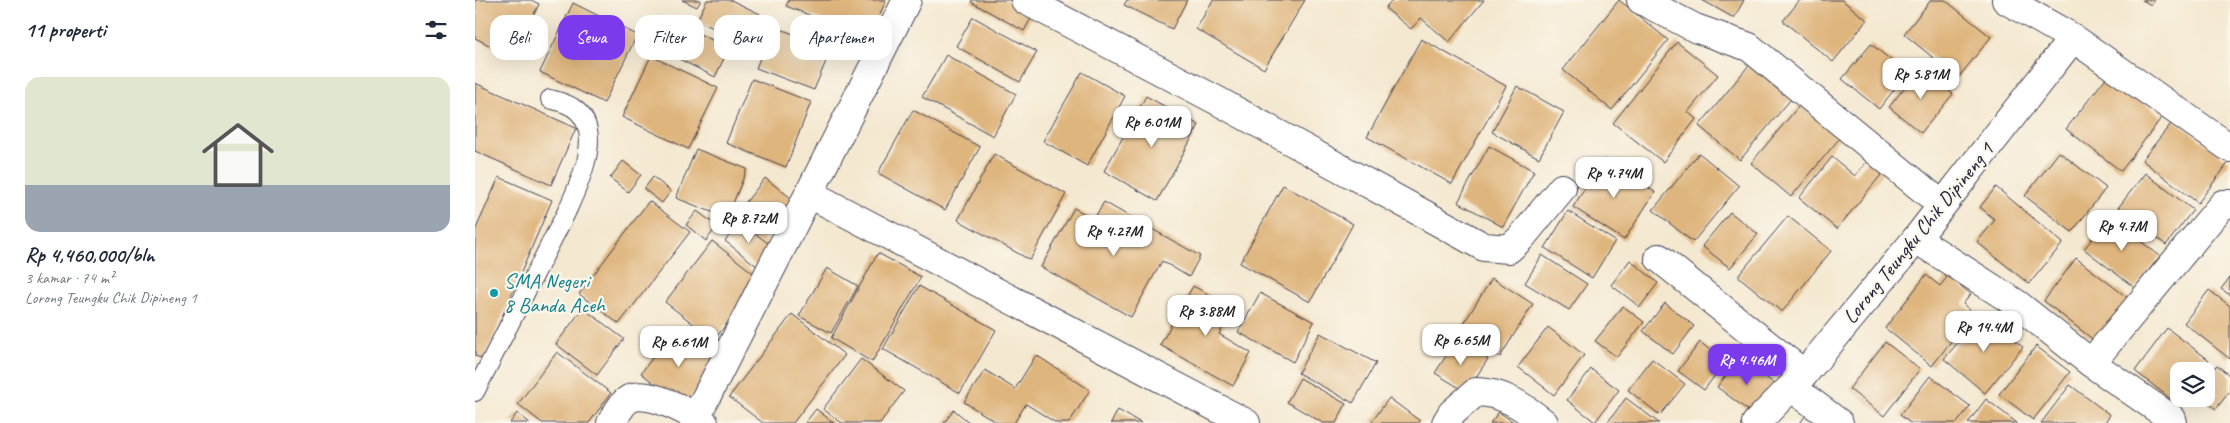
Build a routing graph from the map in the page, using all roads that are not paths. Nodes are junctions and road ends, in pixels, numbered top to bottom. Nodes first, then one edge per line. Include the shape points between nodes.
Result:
1 (907, 0) edge
2 (1025, 0) edge
3 (1641, 0) edge
4 (2006, 0) edge
5 (2073, 38) junction
6 (550, 99) dead end
7 (2230, 148) edge
8 (1562, 188) dead end
9 (810, 194) junction
10 (1941, 204) junction
11 (2230, 204) edge
12 (1916, 239) junction
13 (1659, 258) dead end
14 (2091, 363) junction
15 (1798, 380) junction
16 (475, 392) edge
17 (700, 420) edge
18 (611, 423) edge
19 (1246, 423) edge
20 (1446, 423) edge
21 (1544, 423) edge
22 (1756, 423) edge
23 (1839, 423) edge
24 (2173, 423) edge

1 - 9 street
2 - 8 street via 1218,101 1484,247 1509,249
3 - 10 street via 1695,28 1749,48
4 - 5 street
5 - 7 street
5 - 10 street, Lorong Teungku Chik Dipineng 1
6 - 16 lane via 572,107 587,124 590,142 580,182
9 - 17 street
9 - 19 street
10 - 12 street, Lorong Teungku Chik Dipineng 1
11 - 14 street via 2223,204
12 - 14 street via 2017,304
12 - 15 street, Lorong Teungku Chik Dipineng 1
13 - 15 street
14 - 24 street via 2172,419
15 - 22 street, Lorong Teungku Chik Dipineng 1
15 - 23 street
17 - 18 street via 651,397 642,396 626,401
20 - 21 street via 1452,413 1476,392 1488,392 1503,396

